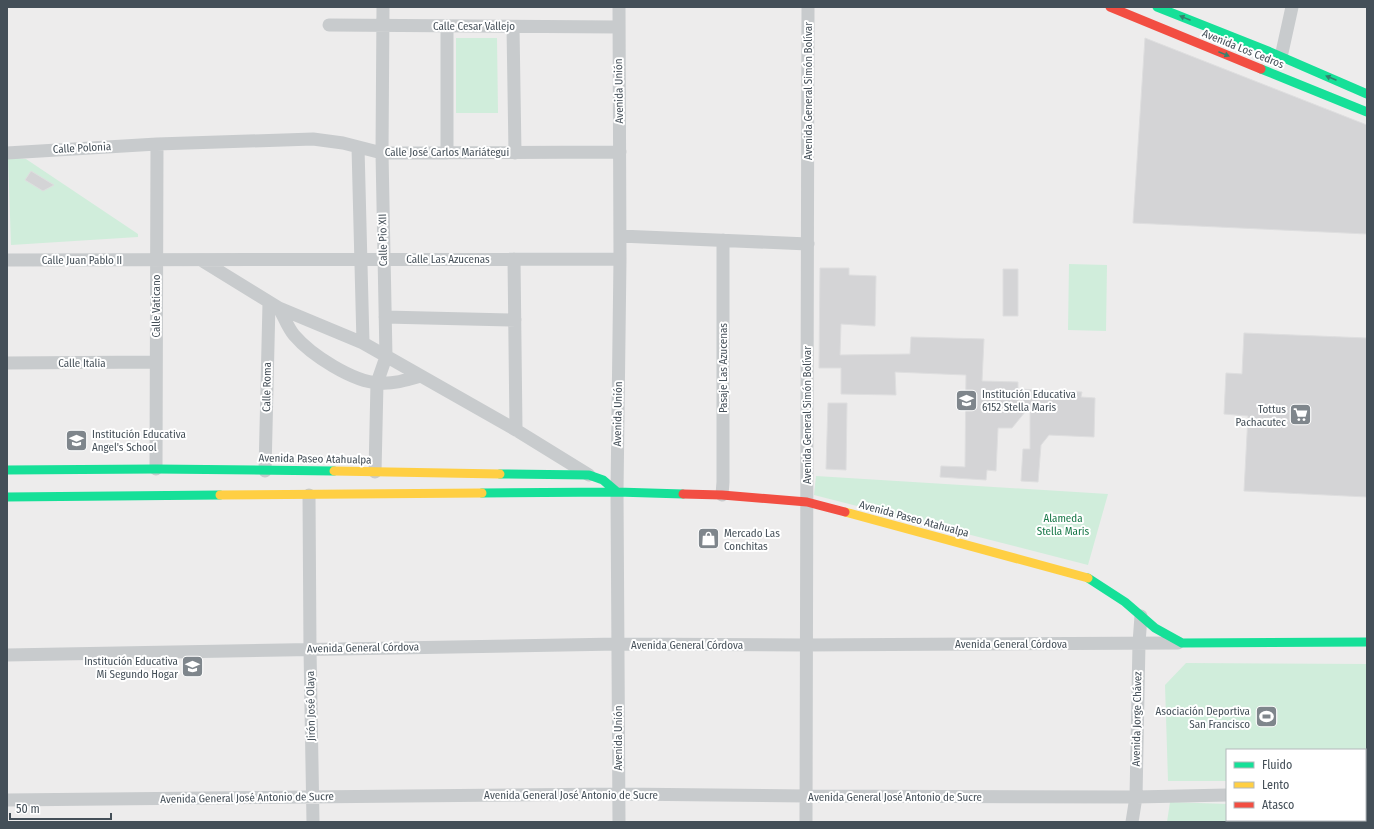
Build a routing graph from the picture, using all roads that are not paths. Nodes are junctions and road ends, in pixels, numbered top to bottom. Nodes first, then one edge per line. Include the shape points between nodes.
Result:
1 (383, 7) edge
2 (618, 7) edge
3 (808, 7) edge
4 (1110, 7) edge
5 (1157, 7) edge
6 (1292, 7) edge
7 (329, 25) dead end
8 (383, 26) junction
9 (446, 26) junction
10 (513, 27) junction
11 (618, 27) junction
12 (1281, 57) junction
13 (1367, 94) edge
14 (1367, 112) edge
15 (157, 144) junction
16 (358, 147) junction
17 (7, 152) edge
18 (515, 152) junction
19 (620, 152) junction
20 (382, 153) junction
21 (447, 153) junction
22 (620, 236) junction
23 (723, 240) junction
24 (808, 244) junction
25 (361, 259) junction
26 (514, 259) junction
27 (620, 259) junction
28 (7, 260) edge
29 (156, 260) junction
30 (201, 260) junction
31 (384, 260) junction
32 (274, 306) junction
33 (385, 317) junction
34 (515, 320) junction
35 (363, 343) junction
36 (386, 357) junction
37 (156, 362) junction
38 (7, 363) edge
39 (421, 376) junction
40 (377, 383) junction
41 (516, 430) junction
42 (156, 469) junction
43 (7, 470) edge
44 (265, 471) junction
45 (375, 472) junction
46 (589, 475) junction
47 (617, 492) junction
48 (309, 495) junction
49 (722, 495) junction
50 (7, 497) edge
51 (807, 502) junction
52 (1141, 616) junction
53 (1367, 642) edge
54 (1139, 643) junction
55 (1182, 643) junction
56 (618, 644) junction
57 (806, 645) junction
58 (310, 649) junction
59 (7, 655) edge
60 (619, 794) junction
61 (1226, 795) edge
62 (806, 796) junction
63 (313, 797) junction
64 (1136, 797) junction
65 (7, 800) edge
66 (314, 822) edge
67 (619, 822) edge
68 (806, 822) edge
69 (1132, 822) edge

1 - 8 street, Calle Pio XII
2 - 11 street, Avenida Unión
3 - 24 street, Avenida General Simón Bolívar
4 -> 14 street, Avenida Los Cedros
12 -> 5 street, Avenida Los Cedros
6 - 12 street
7 - 8 street, Calle Cesar Vallejo
8 - 9 street, Calle Cesar Vallejo
8 - 20 street, Calle Pio XII
9 - 10 street, Calle Cesar Vallejo
9 - 21 street
10 - 11 street, Calle Cesar Vallejo
10 - 18 street
11 - 19 street, Avenida Unión
13 -> 12 street, Avenida Los Cedros
15 - 16 street, Calle José Carlos Mariátegui via 313,139
15 - 17 street, Calle Polonia
15 - 29 street, Calle Vaticano
16 - 20 street, Calle José Carlos Mariátegui
16 - 25 street, Calle Pio XII
18 - 19 street, Calle José Carlos Mariátegui
18 - 21 street, Calle José Carlos Mariátegui
19 - 22 street, Avenida Unión
20 - 21 street, Calle José Carlos Mariátegui
20 - 31 street, Calle Pio XII
22 - 23 street
22 - 27 street, Avenida Unión
23 - 24 street
23 - 49 street, Pasaje Las Azucenas
24 - 51 street, Avenida General Simón Bolívar
25 - 30 street, Calle Las Azucenas
25 - 31 street, Calle Las Azucenas
25 - 35 street, Calle Pio XII
26 - 27 street, Calle Las Azucenas
26 - 31 street, Calle Las Azucenas
26 - 34 street
27 - 47 street, Avenida Unión
28 - 29 street, Calle Juan Pablo II
29 - 30 street, Calle Las Azucenas
29 - 37 street, Calle Vaticano
30 - 32 street
31 - 33 street, Calle Pio XII
32 - 35 street
32 - 40 street via 294,335 311,351 338,369 357,378
32 - 44 street, Calle Roma
33 - 34 street
33 - 36 street, Calle Pio XII
34 - 41 street
35 - 36 street
36 - 39 street
36 - 40 street, Calle Pio XII
37 - 38 street, Calle Italia
37 - 42 street, Calle Vaticano
39 - 40 street via 397,382
39 - 41 street
40 - 45 street, Calle Pio XII
41 - 46 street
42 - 43 street, Avenida Paseo Atahualpa
42 - 44 street, Avenida Paseo Atahualpa
44 - 45 street, Avenida Paseo Atahualpa
45 - 46 street, Avenida Paseo Atahualpa
46 - 47 street, Avenida Paseo Atahualpa via 602,480
47 - 48 street, Avenida Paseo Atahualpa
47 - 49 street, Avenida Paseo Atahualpa
47 - 56 street, Avenida Unión
48 - 50 street, Avenida Paseo Atahualpa
48 - 58 street, Jirón José Olaya
49 - 51 street, Avenida Paseo Atahualpa
51 - 52 street, Avenida Paseo Atahualpa via 1088,578 1125,602
51 - 57 street, Avenida General Simón Bolívar
52 - 54 street, Avenida Jorge Chávez
52 - 55 street, Avenida Paseo Atahualpa via 1163,634
53 - 55 street, Avenida General Córdova
54 - 55 street, Avenida General Córdova
54 - 57 street, Avenida General Córdova
54 - 64 street, Avenida Jorge Chávez
56 - 57 street, Avenida General Córdova
56 - 58 street, Avenida General Córdova
56 - 60 street, Avenida Unión
57 - 62 street, Avenida General Simón Bolívar
58 - 59 street, Avenida General Córdova
58 - 63 street, Jirón José Olaya
60 - 62 street, Avenida General José Antonio de Sucre
60 - 63 street, Avenida General José Antonio de Sucre
60 - 67 street, Avenida Unión
61 - 64 street, Avenida General José Antonio de Sucre
62 - 64 street, Avenida General José Antonio de Sucre
62 - 68 street, Avenida General Simón Bolívar
63 - 65 street, Avenida General José Antonio de Sucre
63 - 66 street, Jirón José Olaya
64 - 69 street, Avenida Jorge Chávez

